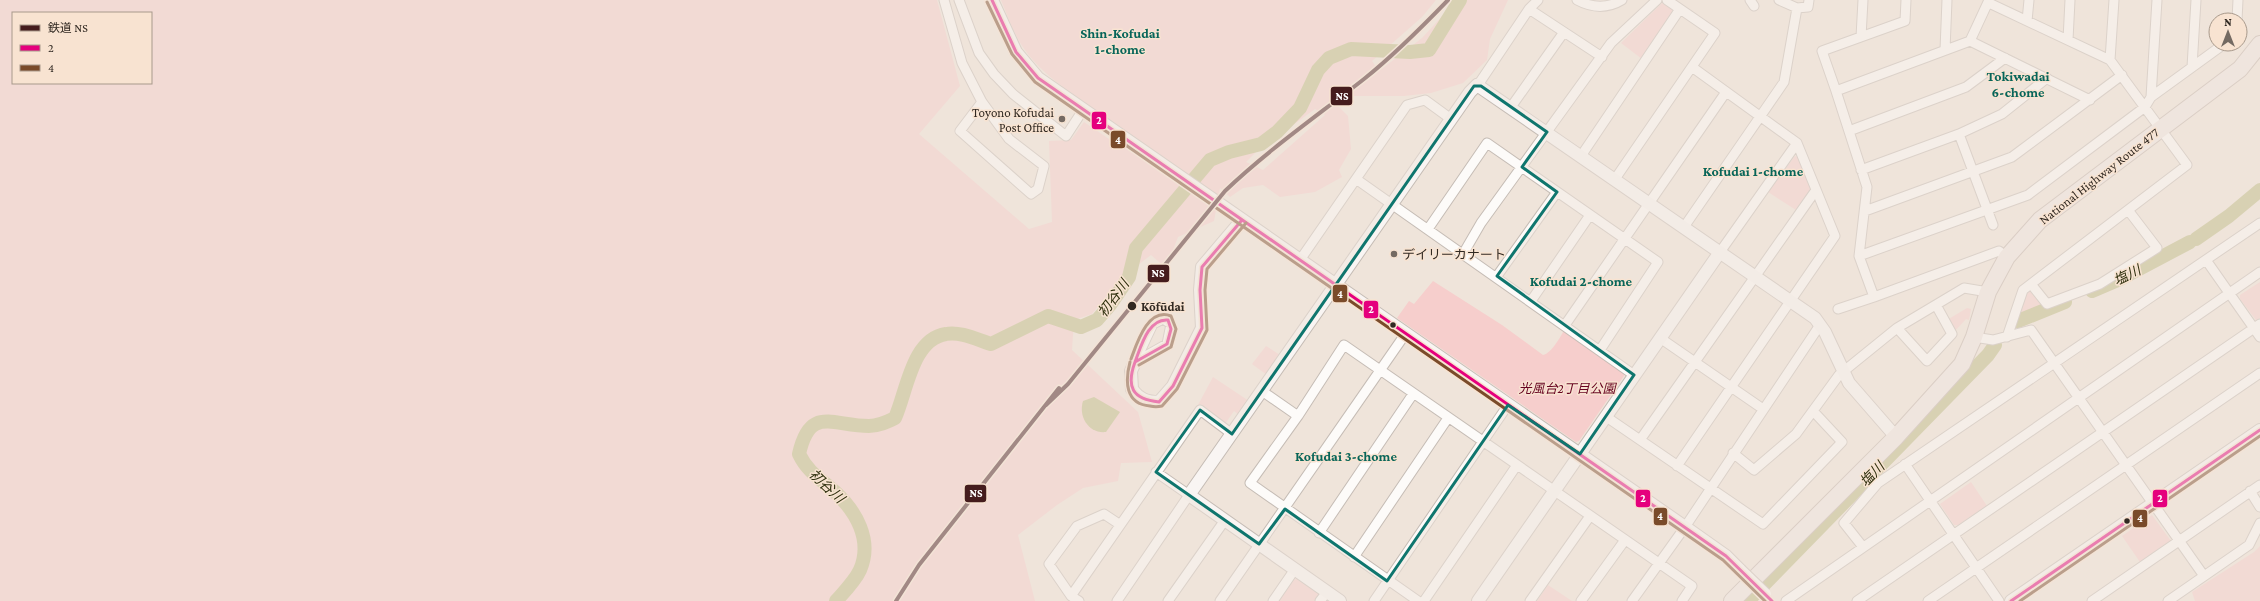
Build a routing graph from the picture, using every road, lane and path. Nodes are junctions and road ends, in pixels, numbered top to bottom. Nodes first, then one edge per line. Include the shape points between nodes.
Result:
1 (944, 0) edge
2 (959, 0) edge
3 (992, 0) edge
4 (1538, 0) edge
5 (1577, 0) edge
6 (1622, 0) edge
7 (1657, 0) edge
8 (1667, 0) edge
9 (1779, 0) edge
10 (1809, 0) edge
11 (1863, 0) edge
12 (1906, 0) edge
13 (1947, 0) edge
14 (2029, 0) edge
15 (2070, 0) edge
16 (2114, 0) edge
17 (2157, 0) edge
18 (2196, 0) edge
19 (2238, 0) edge
20 (1989, 1) edge
21 (1529, 8) junction
22 (1797, 8) junction
23 (1680, 9) junction
24 (2237, 12) edge
25 (2028, 21) junction
26 (1564, 32) junction
27 (1861, 37) junction
28 (2068, 40) junction
29 (1970, 41) junction
30 (2260, 44) edge
31 (1945, 50) junction
32 (2213, 52) edge
33 (1602, 57) junction
34 (2005, 58) junction
35 (2110, 60) junction
36 (1692, 67) junction
37 (2192, 67) junction
38 (2122, 75) junction
39 (2047, 78) junction
40 (1478, 85) junction
41 (1836, 91) junction
42 (1726, 92) junction
43 (2151, 97) junction
44 (2090, 100) junction
45 (982, 102) junction
46 (1511, 107) junction
47 (2144, 107) junction
48 (1083, 110) junction
49 (1760, 117) junction
50 (1451, 119) junction
51 (2161, 129) junction
52 (1849, 131) junction
53 (1547, 132) junction
54 (1959, 134) junction
55 (1797, 143) junction
56 (1581, 156) junction
57 (1522, 167) junction
58 (1861, 170) junction
59 (1974, 171) junction
60 (1615, 179) junction
61 (1356, 180) junction
62 (1816, 190) junction
63 (1557, 192) junction
64 (1649, 203) junction
65 (1392, 204) junction
66 (1988, 210) junction
67 (2128, 210) junction
68 (1865, 211) junction
69 (1590, 215) junction
70 (1242, 220) junction
71 (2260, 223) edge
72 (1993, 225) dead end
73 (1684, 227) junction
74 (1428, 230) junction
75 (1624, 239) junction
76 (1720, 252) junction
77 (1463, 254) junction
78 (1860, 256) junction
79 (2008, 257) junction
80 (1300, 260) junction
81 (2206, 260) junction
82 (2260, 272) edge
83 (1496, 276) junction
84 (1756, 276) junction
85 (1336, 284) junction
86 (2031, 284) junction
87 (1988, 292) junction
88 (2230, 293) junction
89 (1874, 296) junction
90 (1531, 301) junction
91 (1790, 301) junction
92 (1936, 305) junction
93 (1838, 309) dead end
94 (1565, 325) junction
95 (1820, 325) junction
96 (2257, 326) edge
97 (1897, 328) junction
98 (1406, 333) junction
99 (2007, 337) junction
100 (2260, 337) edge
101 (1660, 338) junction
102 (1974, 338) junction
103 (1600, 350) junction
104 (1135, 362) junction
105 (1695, 362) junction
106 (2054, 363) junction
107 (1381, 372) junction
108 (1843, 372) junction
109 (2260, 373) edge
110 (1634, 375) junction
111 (1731, 387) junction
112 (1262, 391) junction
113 (1413, 394) junction
114 (2079, 398) junction
115 (1508, 405) junction
116 (1763, 409) junction
117 (1814, 412) junction
118 (1298, 416) junction
119 (1605, 416) junction
120 (1448, 418) junction
121 (2260, 430) edge
122 (2103, 432) junction
123 (1232, 434) junction
124 (1896, 437) junction
125 (1640, 440) junction
126 (1483, 442) junction
127 (1733, 453) junction
128 (1580, 454) junction
129 (1906, 464) junction
130 (1517, 465) junction
131 (2126, 465) junction
132 (1677, 466) junction
133 (1156, 472) junction
134 (2260, 485) edge
135 (1709, 488) junction
136 (1554, 491) junction
137 (2250, 491) junction
138 (1189, 495) junction
139 (1930, 501) junction
140 (2153, 504) junction
141 (2260, 507) edge
142 (1284, 509) junction
143 (1590, 516) junction
144 (1225, 520) junction
145 (2260, 523) edge
146 (1119, 524) junction
147 (1685, 527) junction
148 (1319, 533) junction
149 (1954, 534) junction
150 (1625, 540) junction
151 (2178, 541) junction
152 (1259, 544) junction
153 (1863, 547) junction
154 (1354, 557) junction
155 (1658, 563) junction
156 (1976, 568) junction
157 (1295, 569) junction
158 (2204, 576) junction
159 (1387, 581) junction
160 (1071, 596) junction
161 (1323, 596) edge
162 (1769, 598) edge
163 (1079, 601) edge
164 (1117, 601) edge
165 (1168, 601) edge
166 (1220, 601) edge
167 (1273, 601) edge
168 (1340, 601) edge
169 (1374, 601) edge
170 (1418, 601) edge
171 (1424, 601) edge
172 (1478, 601) edge
173 (1530, 601) edge
174 (1581, 601) edge
175 (1632, 601) edge
176 (1682, 601) edge
177 (1732, 601) edge
178 (1786, 601) edge
179 (1857, 601) edge
180 (1928, 601) edge
181 (1999, 601) edge
182 (2011, 601) edge
183 (2092, 601) edge
184 (2168, 601) edge

1 - 45 street via 962,63
2 - 48 street via 979,53 1013,94 1066,136
3 - 48 street via 1020,59 1038,78
4 - 21 street
5 - 6 street via 1604,7
7 - 33 street via 1611,43
8 - 23 street
9 - 22 street
10 - 22 street via 1808,7
11 - 27 street
12 - 27 street via 1904,21
13 - 31 street
14 - 25 street
15 - 28 street
16 - 35 street
17 - 43 street
18 - 37 street
19 - 24 street
20 - 25 street
20 - 29 street
21 - 26 street
21 - 40 street
22 - 49 street via 1784,82
23 - 36 street via 1715,33
23 - 56 street
25 - 28 street
26 - 33 street
26 - 46 street
27 - 41 street via 1822,51
28 - 35 street
29 - 31 street
29 - 34 street
30 - 51 highway, National Highway Route 477 via 2240,69
31 - 41 street
32 - 37 street
33 - 53 street
34 - 39 street
34 - 52 street via 1966,87
35 - 38 street
36 - 42 street
36 - 60 street
37 - 43 street
38 - 44 street
38 - 47 street
39 - 44 street
39 - 54 street via 2002,114
40 - 46 street
40 - 50 street via 1474,86
41 - 52 street
42 - 49 street
42 - 64 street
43 - 47 street
44 - 59 street via 2012,157
45 - 45 street via 1009,139 1044,166 1038,188 1031,194 960,131
46 - 53 street
47 - 51 street
47 - 66 street via 2028,195
48 - 70 street
49 - 55 street
49 - 73 street
50 - 61 street via 1425,100 1407,104
50 - 65 street
51 - 67 street via 2187,165
51 - 79 highway, National Highway Route 477 via 2040,220
52 - 58 street
53 - 56 street
53 - 57 street
54 - 58 street
54 - 59 street
55 - 62 street
55 - 76 street
56 - 60 street
57 - 63 street
57 - 74 street via 1487,143
57 - 77 street via 1481,223
58 - 68 street via 1867,187
59 - 66 street
59 - 68 street
60 - 64 street
61 - 65 street
61 - 80 street
62 - 84 street
62 - 91 street via 1835,236
63 - 69 street
63 - 83 street
64 - 73 street
64 - 75 street
65 - 74 street
65 - 85 street
66 - 72 street
66 - 78 street
67 - 86 street
67 - 86 street via 2157,248 2100,284 2046,304
68 - 78 street
69 - 75 street
69 - 90 street
70 - 80 street
70 - 104 street via 1202,267 1202,328 1173,386 1159,402 1142,399 1132,389 1131,371
71 - 81 street
73 - 76 street
74 - 77 street
75 - 94 street
75 - 103 street via 1658,262
76 - 84 street
76 - 101 street
77 - 83 street
78 - 89 street
79 - 87 highway, National Highway Route 477
79 - 89 street via 1999,250
80 - 85 street
81 - 88 street
81 - 106 street
82 - 88 street
83 - 90 street
84 - 91 street
84 - 105 street
85 - 98 street
85 - 112 street
86 - 99 street via 2023,290
87 - 92 street via 1964,288
87 - 102 highway, National Highway Route 477
88 - 96 street
88 - 114 street
89 - 93 street
90 - 94 street
91 - 95 street via 1815,318
91 - 111 street
92 - 97 street
92 - 97 street via 1952,334 1927,361
94 - 103 street
95 - 108 street
95 - 116 street
96 - 100 street
96 - 122 street
97 - 108 street
98 - 107 street
98 - 115 street
99 - 102 street via 1993,340
99 - 106 street via 2031,330
101 - 105 street
101 - 110 street
102 - 124 highway, National Highway Route 477 via 1962,364
103 - 110 street
104 - 104 street via 1153,324 1160,320 1168,320 1171,329 1167,344
105 - 111 street
105 - 125 street
106 - 114 street
106 - 129 street
107 - 113 street
107 - 118 street via 1344,345
107 - 142 street
108 - 117 street
108 - 124 street via 1855,392
109 - 131 street
110 - 119 street
111 - 116 street
111 - 132 street
112 - 118 street
112 - 123 street
113 - 120 street
113 - 148 street
114 - 122 street
114 - 139 street
115 - 126 street
115 - 128 street
116 - 127 street
117 - 127 street via 1796,434 1754,470
117 - 135 street via 1842,442 1763,524
118 - 142 street via 1250,483
119 - 125 street
119 - 128 street
120 - 126 street
120 - 154 street
121 - 140 street
122 - 131 street
122 - 149 street
123 - 133 street via 1200,410
123 - 138 street
124 - 177 highway, National Highway Route 477
125 - 132 street
126 - 130 street
126 - 159 street
127 - 135 street
128 - 136 street
128 - 147 street
129 - 139 street
129 - 153 street via 1878,483 1844,523
130 - 136 street
130 - 171 street
131 - 140 street
131 - 156 street
132 - 135 street
133 - 138 street
133 - 146 street
134 - 137 street
135 - 147 street
136 - 143 street
136 - 172 street
137 - 141 street
137 - 151 street
138 - 144 street
138 - 164 street
139 - 149 street
139 - 153 street
140 - 151 street
140 - 182 street
142 - 148 street
142 - 152 street
143 - 150 street
143 - 173 street
144 - 152 street
144 - 165 street
145 - 158 street via 2249,545
146 - 160 street
146 - 160 street via 1104,514 1077,526 1049,564
147 - 155 street
147 - 162 street, bridge via 1726,556
148 - 154 street
149 - 156 street
149 - 179 street
150 - 155 street
150 - 174 street
151 - 158 street
151 - 183 street
152 - 157 street
152 - 166 street
153 - 178 street
154 - 159 street
155 - 175 street
155 - 176 street via 1692,586
156 - 180 street
156 - 181 street
157 - 161 street
157 - 167 street
158 - 184 street
159 - 169 street
159 - 170 street
160 - 163 street
161 - 168 street

